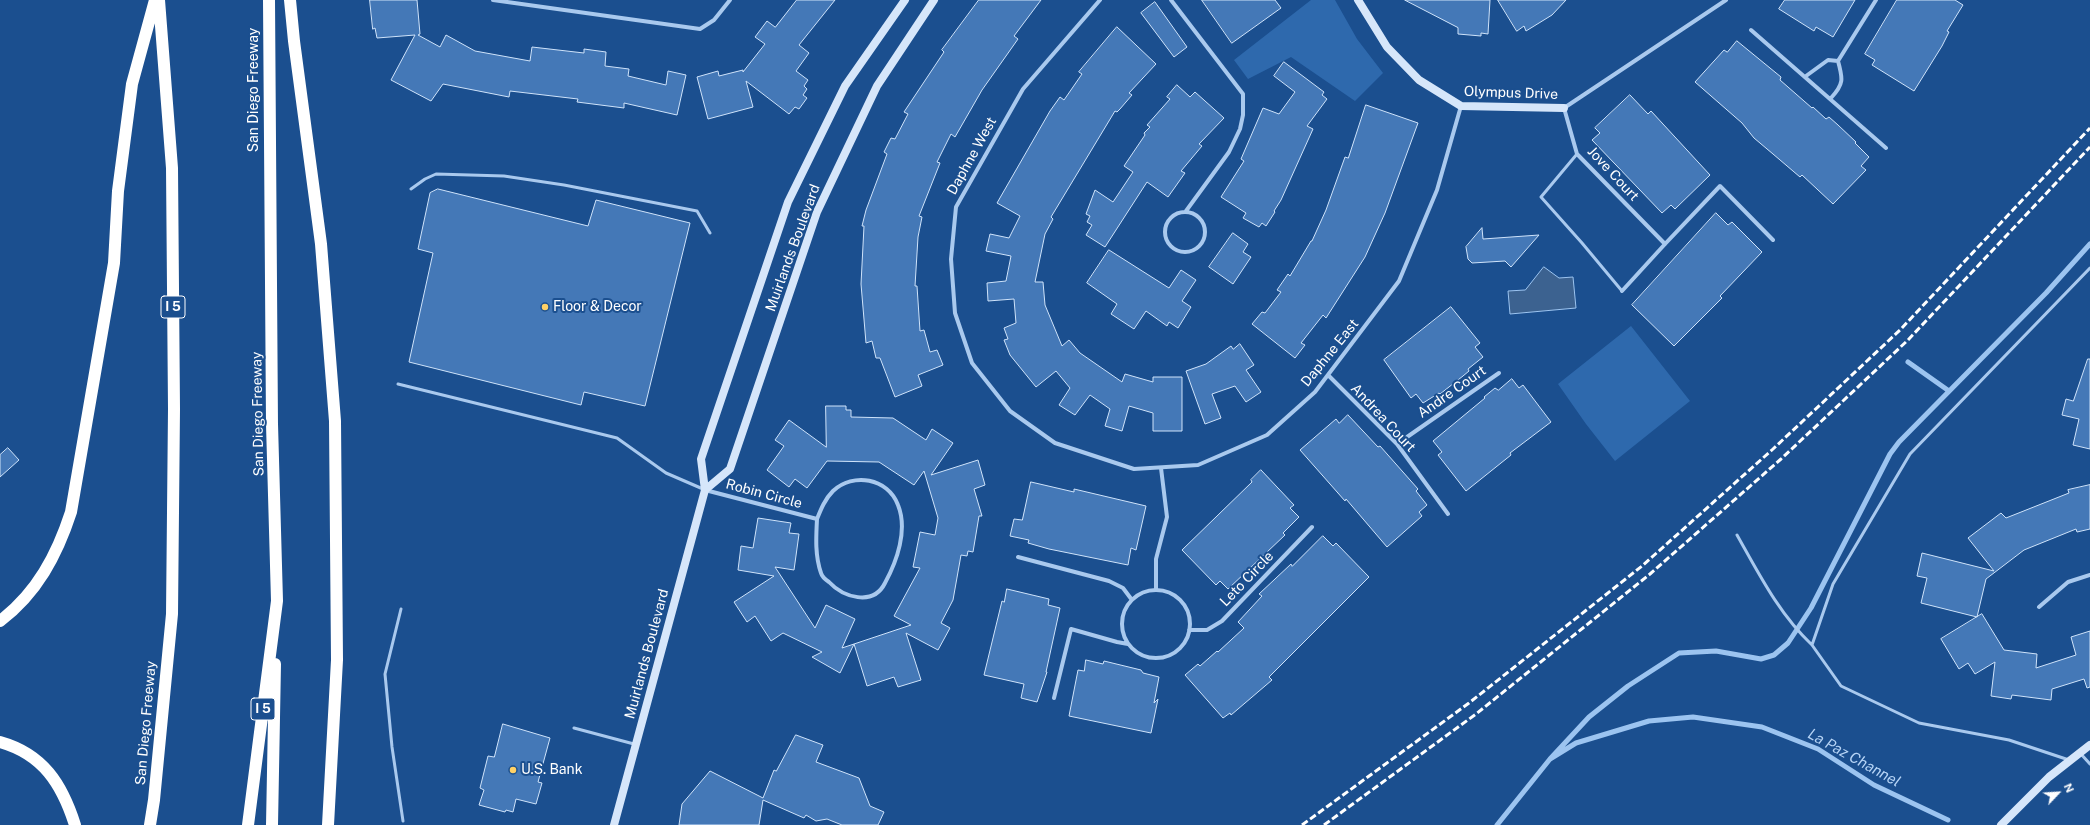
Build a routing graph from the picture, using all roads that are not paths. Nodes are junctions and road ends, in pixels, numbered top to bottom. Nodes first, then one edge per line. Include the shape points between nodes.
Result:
1 (155, 0) edge
2 (159, 0) edge
3 (269, 0) edge
4 (290, 0) edge
5 (493, 0) edge
6 (730, 0) edge
7 (905, 0) edge
8 (934, 0) edge
9 (1100, 0) edge
10 (1171, 0) edge
11 (1358, 0) edge
12 (1726, 0) edge
13 (1876, 0) edge
14 (1751, 30) dead end
15 (1838, 61) junction
16 (1806, 76) junction
17 (1832, 98) junction
18 (1461, 106) junction
19 (1564, 108) junction
20 (1886, 148) dead end
21 (1577, 154) junction
22 (411, 189) dead end
23 (1186, 211) junction
24 (710, 233) dead end
25 (1774, 240) dead end
26 (1665, 244) junction
27 (2090, 268) edge
28 (1622, 292) joint
29 (1499, 373) dead end
30 (1329, 376) junction
31 (398, 384) dead end
32 (1010, 411) joint
33 (1397, 444) junction
34 (1161, 468) junction
35 (705, 490) junction
36 (1448, 514) dead end
37 (817, 519) junction
38 (1312, 527) dead end
39 (1737, 535) dead end
40 (1018, 557) dead end
41 (2090, 575) edge
42 (1156, 590) junction
43 (1132, 600) junction
44 (277, 601) junction
45 (2039, 607) dead end
46 (401, 610) dead end
47 (0, 621) edge
48 (1189, 630) junction
49 (1128, 644) junction
50 (1812, 645) junction
51 (1054, 698) dead end
52 (574, 728) dead end
53 (0, 742) edge
54 (636, 745) junction
55 (2090, 745) edge
56 (2080, 753) junction
57 (2071, 760) junction
58 (2090, 764) edge
59 (249, 821) edge
60 (403, 821) dead end
61 (272, 824) edge
62 (75, 825) edge
63 (150, 825) edge
64 (328, 825) edge
65 (614, 825) edge
66 (2001, 825) edge

1 - 47 highway via 132,84 118,191 114,263 71,512 63,536 41,581
2 - 63 highway, San Diego Freeway / I 5 via 172,168 172,614
3 - 44 highway, San Diego Freeway / I 5 via 272,424
4 - 64 highway via 321,244 335,421 337,660
5 - 6 street via 700,29 714,20
7 - 35 main road, Muirlands Boulevard via 845,86 788,202 701,459
8 - 35 main road, Muirlands Boulevard via 876,86 817,212 730,469
9 - 32 street, Daphne West via 1023,89 956,207 952,259 955,313 972,363
10 - 23 street via 1243,94 1240,129 1229,152
11 - 18 main road, Olympus Drive via 1387,47 1419,80
12 - 19 street, Olympus Drive
13 - 15 street
14 - 16 street
15 - 16 street via 1828,60
15 - 17 street via 1842,76 1841,88
16 - 17 street
17 - 20 street
18 - 19 main road, Olympus Drive
18 - 30 street, Daphne East via 1437,190 1399,281
19 - 21 street, Jove Court
21 - 26 street, Jove Court
21 - 28 lane via 1541,197
22 - 24 lane via 436,174 504,176 697,211
23 - 23 street via 1169,219 1165,231 1172,248 1184,252 1198,248 1205,236 1203,222
25 - 26 street via 1720,186
26 - 28 street
27 - 50 lane via 1910,454 1832,584
29 - 33 street, Andre Court
30 - 33 street, Andrea Court
30 - 34 street, Daphne East via 1267,435 1198,465
31 - 35 lane via 617,438 666,473
32 - 34 street, Daphne East via 1055,443 1134,469
33 - 36 street, Andrea Court
34 - 42 street via 1166,517 1156,559
35 - 37 street, Robin Circle
35 - 54 main road, Muirlands Boulevard
37 - 37 street, Robin Circle via 816,556 822,575 837,590 853,598 870,596 883,588 899,551 902,522 898,505 890,491 876,482 862,479 848,482 834,490 825,500
38 - 48 street, Leto Circle via 1222,621 1207,630
39 - 50 lane via 1776,603
40 - 43 street via 1109,581 1124,588
41 - 45 street via 2068,582
42 - 43 street
42 - 48 street via 1174,596 1182,602 1188,616
43 - 49 street via 1123,616 1123,630
44 - 59 highway, San Diego Freeway / I 5
44 - 61 highway
46 - 60 lane via 386,674 392,746
48 - 49 street via 1185,641 1169,656 1146,657
49 - 51 street via 1071,629
50 - 57 lane via 1841,686 1919,723 2009,740
52 - 54 lane
53 - 62 highway via 18,747 41,762 58,786
54 - 65 main road, Muirlands Boulevard
55 - 56 main road
56 - 57 main road
56 - 58 lane
57 - 66 main road via 2049,777

